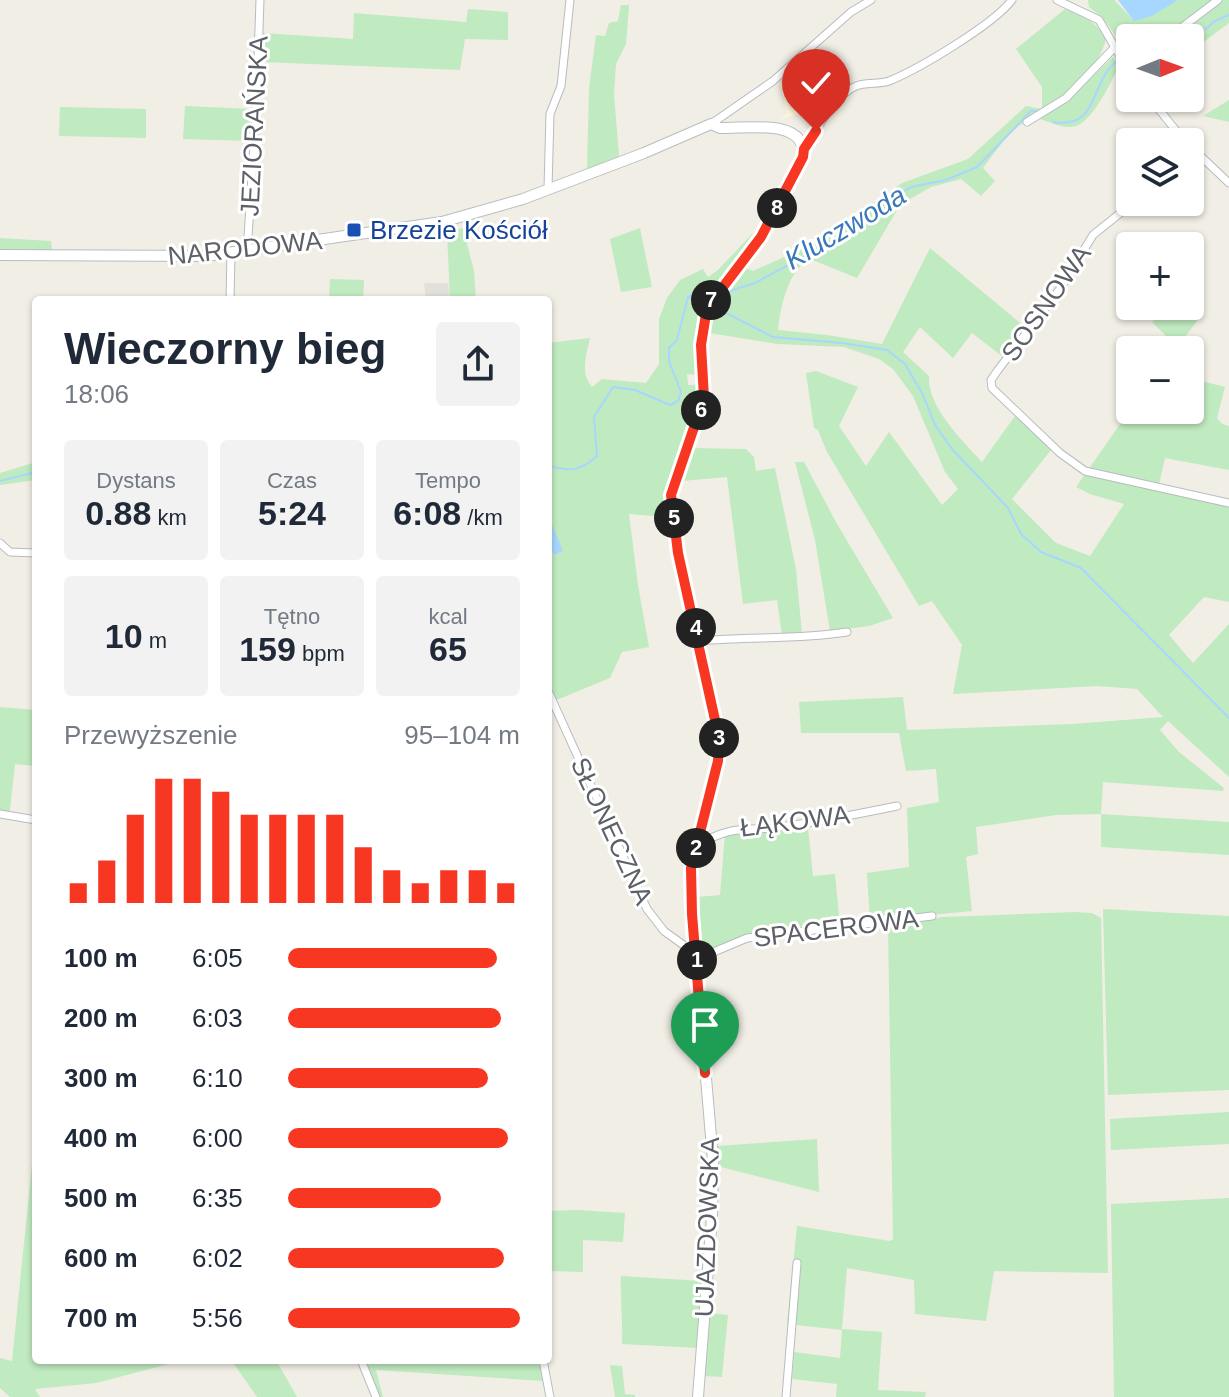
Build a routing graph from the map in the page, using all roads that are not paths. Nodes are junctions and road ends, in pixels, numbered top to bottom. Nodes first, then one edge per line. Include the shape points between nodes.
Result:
1 (260, 0) edge
2 (570, 0) edge
3 (869, 0) edge
4 (1012, 0) edge
5 (1057, 0) edge
6 (1218, 0) edge
7 (1186, 24) edge
8 (1113, 49) junction
9 (1116, 49) edge
10 (1116, 53) edge
11 (1027, 122) dead end
12 (711, 124) junction
13 (804, 149) junction
14 (1204, 159) edge
15 (1229, 183) edge
16 (548, 189) junction
17 (1117, 216) edge
18 (247, 252) junction
19 (231, 254) junction
20 (0, 255) edge
21 (230, 296) edge
22 (1229, 503) edge
23 (0, 543) edge
24 (32, 553) edge
25 (847, 632) dead end
26 (699, 641) junction
27 (552, 700) edge
28 (897, 806) dead end
29 (0, 814) edge
30 (32, 819) edge
31 (697, 845) junction
32 (932, 916) dead end
33 (697, 957) junction
34 (797, 1263) dead end
35 (363, 1364) edge
36 (544, 1364) edge
37 (376, 1397) edge
38 (550, 1397) edge
39 (698, 1397) edge
40 (786, 1397) edge

1 - 18 street, JEZIORAŃSKA
2 - 16 street via 561,86 550,114
3 - 12 street via 783,74
4 - 13 street via 972,34 904,74 854,87 839,98
5 - 8 street via 1099,20
6 - 7 street
8 - 9 street
8 - 10 street
8 - 11 street via 1066,98
12 - 13 street via 780,128
12 - 16 street, NARODOWA
13 - 26 street, UJAZDOWSKA via 764,232 709,303 703,322 704,398 671,495 678,553
14 - 15 street
16 - 18 street, NARODOWA via 442,222
17 - 22 street, SOSNOWA via 1093,235 991,380 992,388 1085,471
18 - 19 street, NARODOWA
19 - 20 street, NARODOWA
19 - 21 street
23 - 24 street via 10,552
25 - 26 street
26 - 31 street, UJAZDOWSKA via 719,738
27 - 33 street, SŁONECZNA via 647,909 664,931
28 - 31 street, ŁĄKOWA via 777,827 739,828
29 - 30 street
31 - 33 street, UJAZDOWSKA via 691,868
32 - 33 street, SPACEROWA via 747,938
33 - 39 street, UJAZDOWSKA via 713,1160
34 - 40 street
35 - 37 street
36 - 38 street

